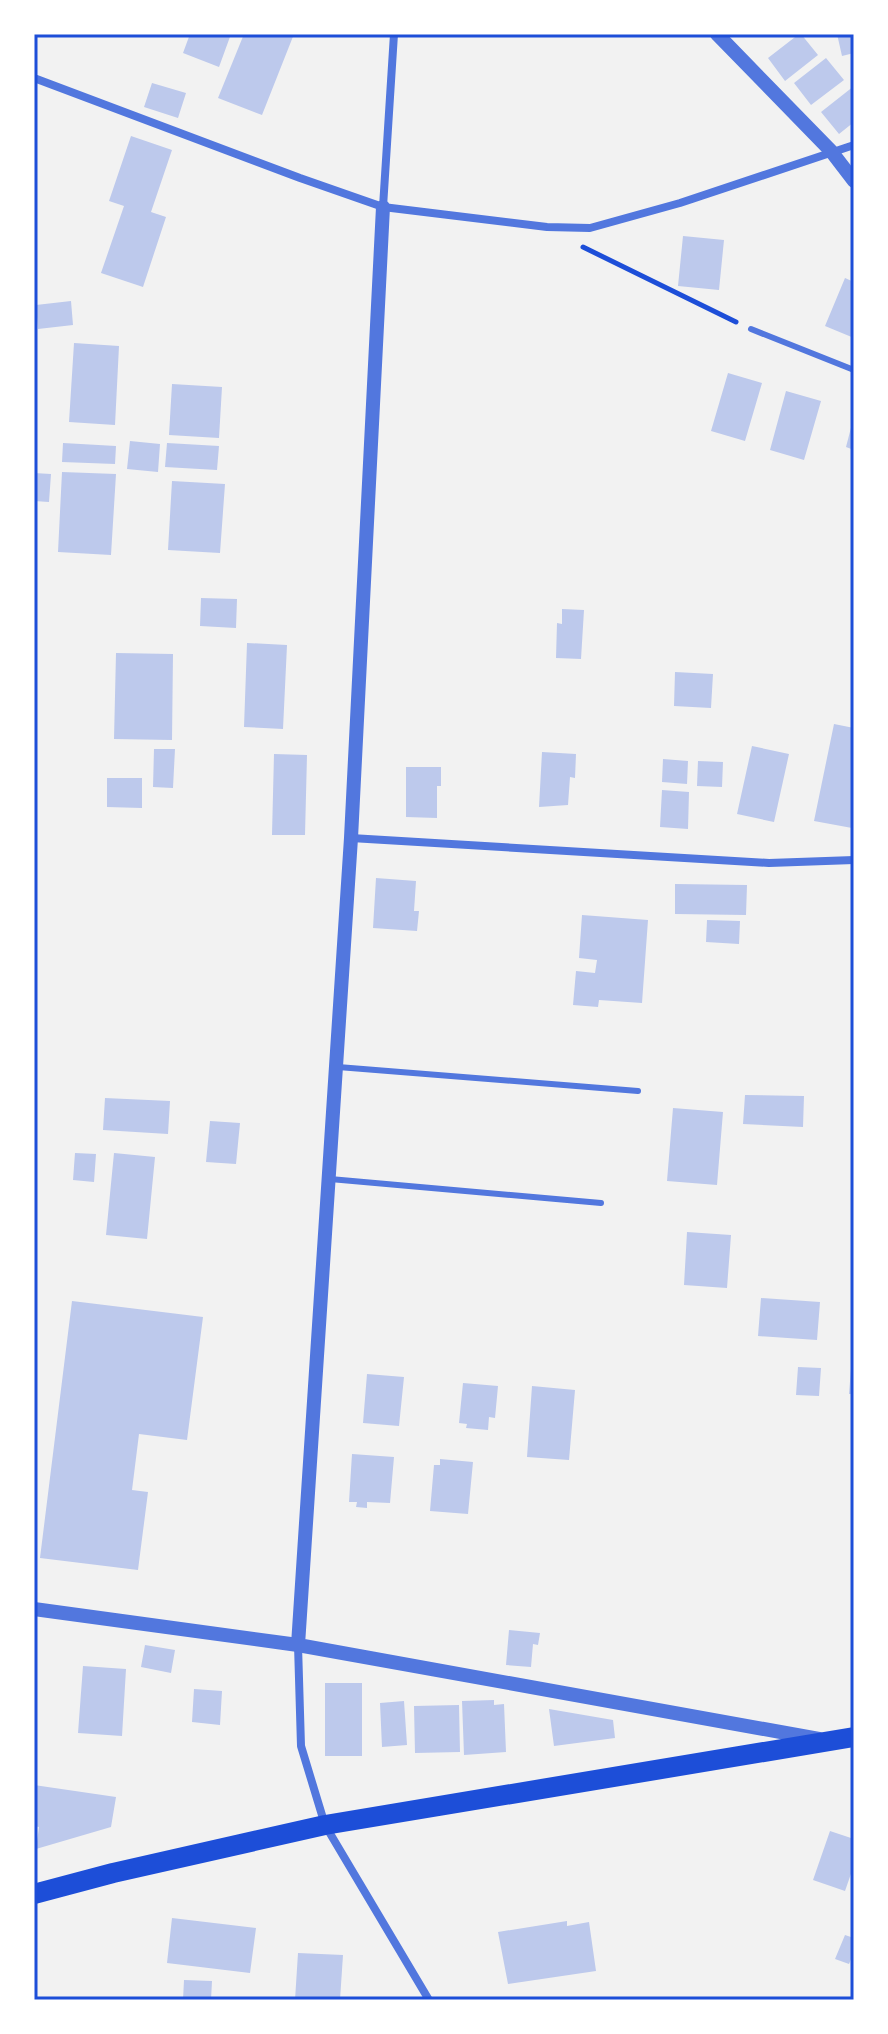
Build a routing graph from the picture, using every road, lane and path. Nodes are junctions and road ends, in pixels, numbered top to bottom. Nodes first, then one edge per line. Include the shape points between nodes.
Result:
1 (394, 34) edge
2 (717, 34) edge
3 (34, 78) edge
4 (854, 145) edge
5 (831, 151) junction
6 (854, 181) edge
7 (383, 207) junction
8 (547, 227) junction
9 (751, 329) joint
10 (854, 370) edge
11 (351, 838) junction
12 (854, 860) edge
13 (336, 1067) junction
14 (638, 1091) dead end
15 (329, 1179) junction
16 (601, 1203) dead end
17 (34, 1609) edge
18 (298, 1645) junction
19 (854, 1737) edge
20 (827, 1741) junction
21 (325, 1825) junction
22 (34, 1894) edge
23 (429, 2000) edge

1 - 7 street
2 - 5 street
3 - 7 street
4 - 5 street
5 - 6 street
5 - 8 street via 590,228
7 - 8 street
7 - 11 street
8 - 9 path
9 - 10 lane
11 - 12 street via 769,863
11 - 13 street
13 - 14 lane
13 - 15 street
15 - 16 lane
15 - 18 street
17 - 18 street
18 - 20 street
18 - 21 street via 301,1746
19 - 20 main road
20 - 21 main road
21 - 22 main road
21 - 23 street

